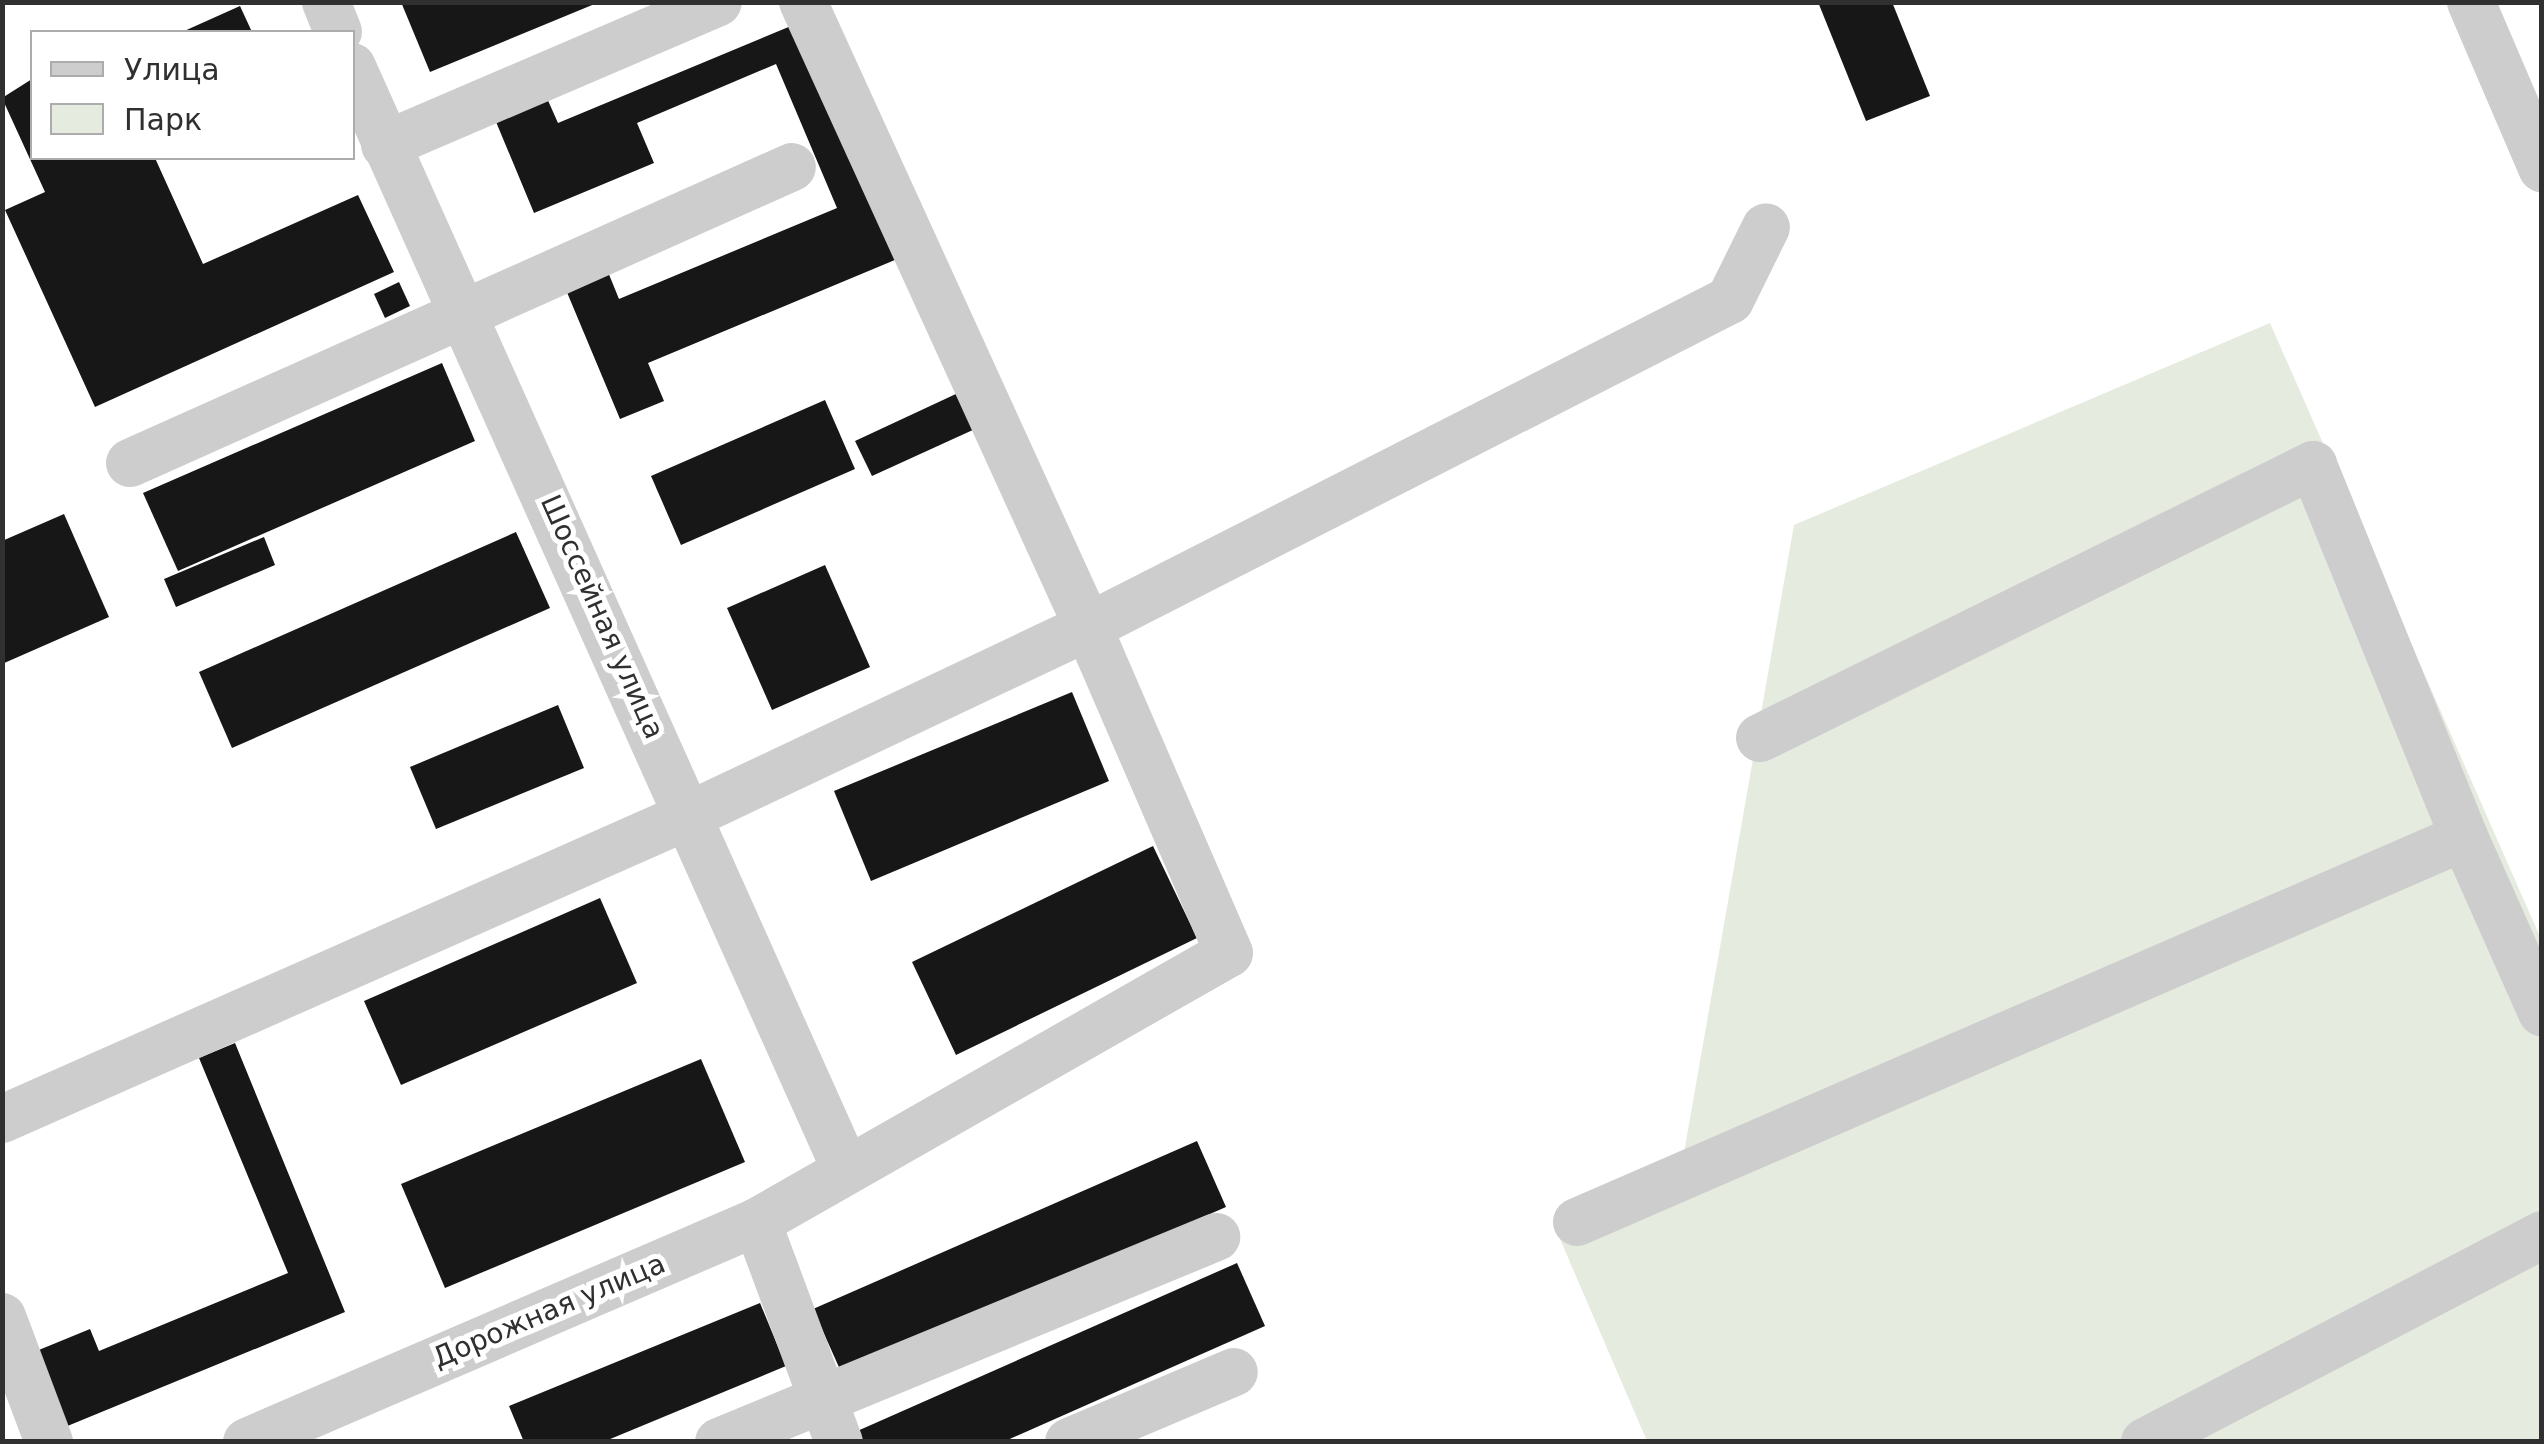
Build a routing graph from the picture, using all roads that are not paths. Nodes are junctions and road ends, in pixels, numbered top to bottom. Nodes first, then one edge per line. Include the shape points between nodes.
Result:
1 (326, 2) edge
2 (718, 2) edge
3 (803, 2) edge
4 (2471, 2) edge
5 (337, 30) edge
6 (355, 73) edge
7 (385, 145) junction
8 (792, 167) dead end
9 (2542, 168) edge
10 (1766, 227) dead end
11 (465, 312) junction
12 (130, 463) dead end
13 (1088, 627) junction
14 (1760, 738) dead end
15 (690, 815) junction
16 (2464, 837) junction
17 (2542, 1012) edge
18 (2, 1119) edge
19 (846, 1170) junction
20 (757, 1222) junction
21 (1577, 1222) dead end
22 (2542, 1235) edge
23 (1216, 1237) dead end
24 (2, 1317) edge
25 (1234, 1372) dead end
26 (831, 1420) edge
27 (49, 1442) edge
28 (247, 1442) edge
29 (720, 1442) edge
30 (1069, 1442) edge
31 (2144, 1442) edge

1 - 5 street
2 - 7 street
3 - 13 street
4 - 9 street
6 - 7 street, Шоссейная улица
7 - 11 street, Шоссейная улица
8 - 11 street
10 - 13 street via 1730,300
11 - 12 street
11 - 15 street, Шоссейная улица
13 - 15 street
13 - 19 street, Дорожная улица via 1228,953
14 - 16 street via 2313,465
15 - 18 street
15 - 19 street, Шоссейная улица
16 - 17 street
16 - 21 street
19 - 20 street, Дорожная улица
20 - 26 street
20 - 28 street, Дорожная улица
22 - 31 street
23 - 26 street
24 - 27 street
25 - 30 street
26 - 29 street

